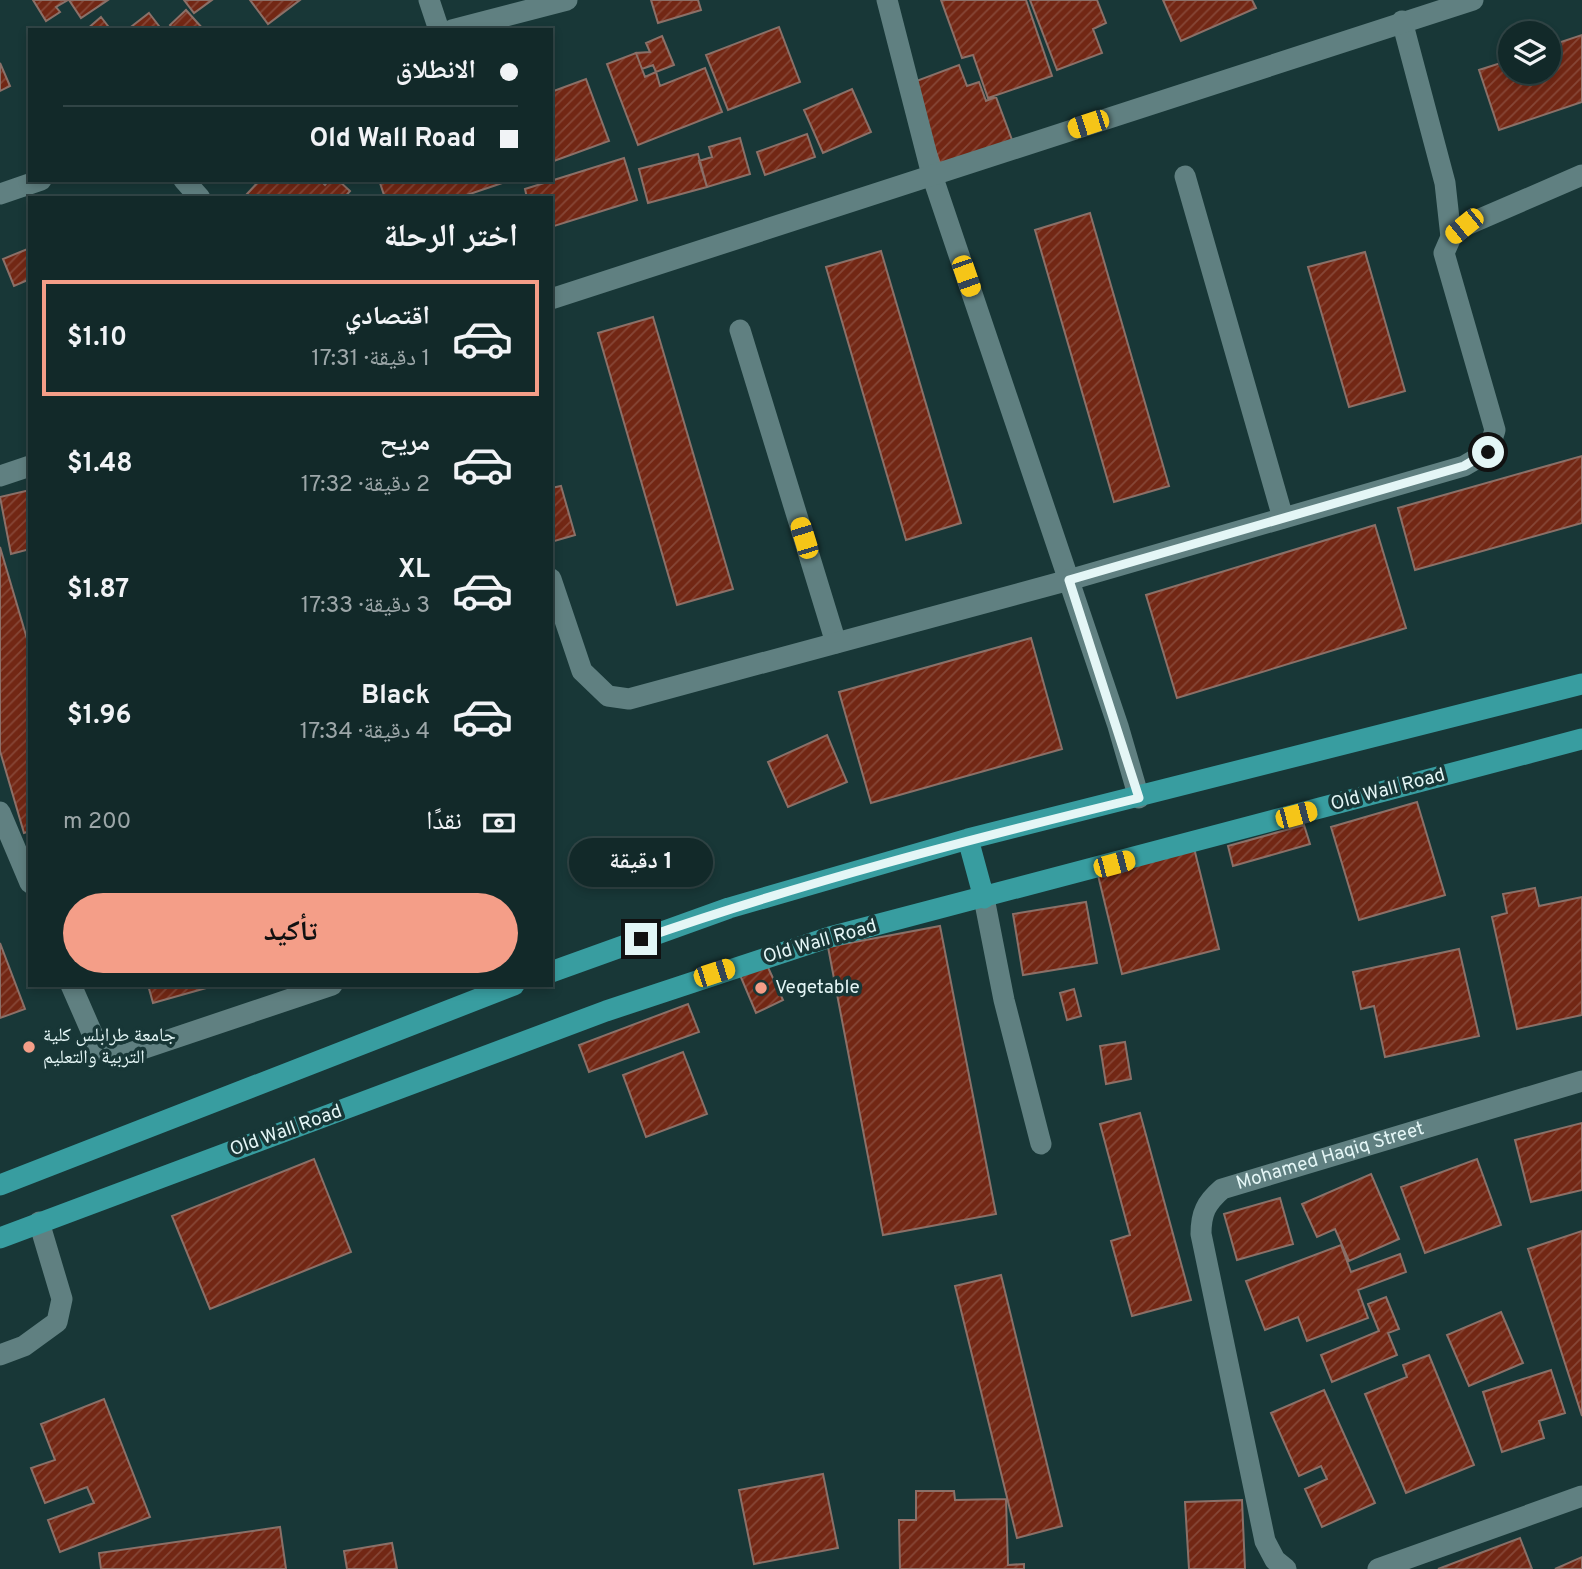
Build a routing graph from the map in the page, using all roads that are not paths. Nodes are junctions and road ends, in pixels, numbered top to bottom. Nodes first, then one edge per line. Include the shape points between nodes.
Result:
1 (429, 0) edge
2 (567, 0) edge
3 (887, 0) edge
4 (1473, 0) edge
5 (1402, 21) junction
6 (438, 28) edge
7 (460, 28) edge
8 (932, 175) junction
9 (1582, 175) edge
10 (1185, 176) dead end
11 (35, 182) edge
12 (186, 182) edge
13 (0, 194) edge
14 (199, 196) edge
15 (1451, 237) junction
16 (553, 298) edge
17 (740, 330) dead end
18 (28, 468) edge
19 (0, 476) edge
20 (1283, 519) junction
21 (1069, 580) junction
22 (553, 585) edge
23 (836, 643) junction
24 (1582, 684) edge
25 (1582, 739) edge
26 (1139, 798) junction
27 (0, 812) edge
28 (968, 839) junction
29 (28, 878) edge
30 (984, 898) junction
31 (553, 971) edge
32 (72, 987) edge
33 (326, 987) edge
34 (509, 987) edge
35 (1582, 1081) edge
36 (1041, 1143) dead end
37 (0, 1185) edge
38 (39, 1222) junction
39 (0, 1238) edge
40 (0, 1355) edge
41 (1582, 1496) edge
42 (1286, 1569) edge
43 (1378, 1569) edge

1 - 6 street
2 - 7 street
3 - 8 street
4 - 5 street
5 - 8 street
5 - 15 street via 1445,183
8 - 16 street
8 - 21 street
9 - 15 street via 1464,226
10 - 20 street
11 - 13 street
12 - 14 street
15 - 20 street via 1444,253 1494,430 1488,452 1464,466
17 - 23 street
18 - 19 street
20 - 21 street
21 - 23 street
21 - 26 street
22 - 23 street via 582,671 608,696 629,699
24 - 26 main road
25 - 30 main road, Old Wall Road
26 - 28 main road
27 - 29 street
28 - 30 main road
28 - 31 main road via 729,908
30 - 36 street via 1004,1000
30 - 38 main road, Old Wall Road via 830,937 618,1006
32 - 33 street via 99,1049 121,1056
34 - 37 main road
35 - 42 street, Mohamed Haqiq Street via 1222,1189 1209,1200 1201,1216 1201,1234 1251,1474 1265,1541
38 - 39 main road, Old Wall Road
38 - 40 street via 62,1299 57,1322 24,1346
41 - 43 street

